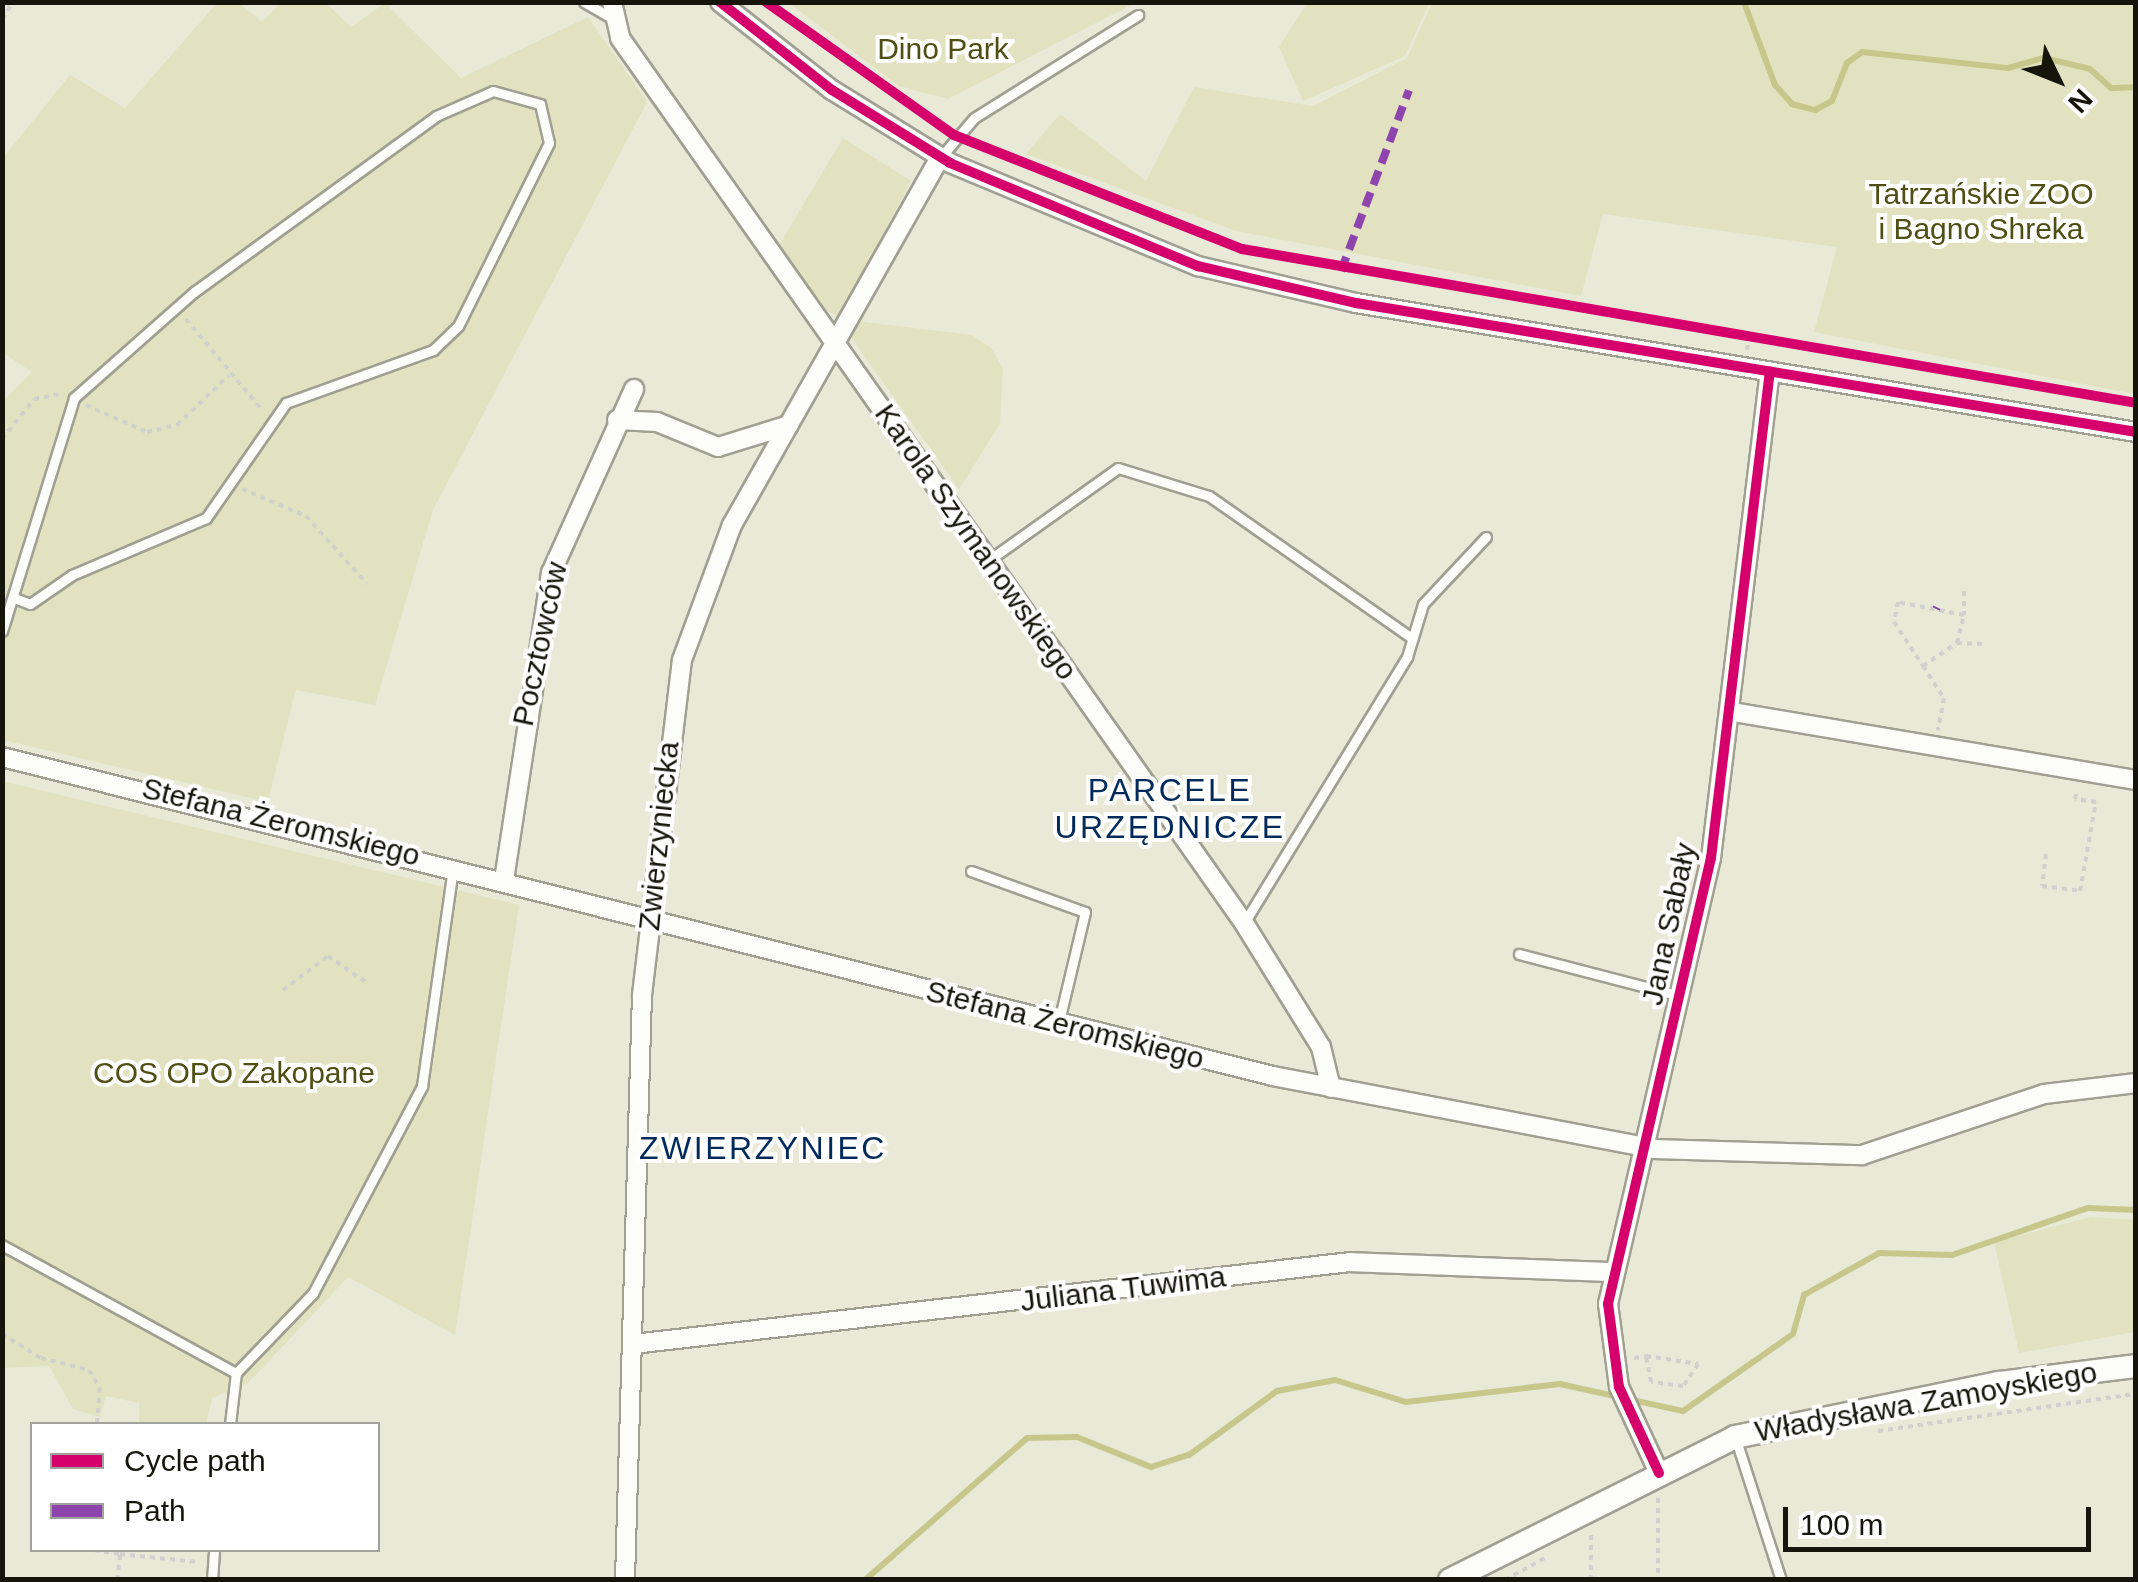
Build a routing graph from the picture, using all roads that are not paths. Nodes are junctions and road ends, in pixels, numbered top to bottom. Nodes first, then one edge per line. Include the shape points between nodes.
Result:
1 (584, 2) edge
2 (720, 2) edge
3 (614, 11) edge
4 (1138, 14) dead end
5 (940, 158) junction
6 (835, 343) junction
7 (1770, 372) junction
8 (634, 389) dead end
9 (617, 420) junction
10 (789, 424) junction
11 (2136, 432) edge
12 (1486, 537) dead end
13 (989, 560) junction
14 (14, 598) junction
15 (2, 630) edge
16 (1412, 638) junction
17 (1733, 712) junction
18 (2, 757) edge
19 (2136, 780) edge
20 (453, 866) junction
21 (971, 872) dead end
22 (504, 880) junction
23 (650, 921) junction
24 (1244, 923) junction
25 (1520, 954) dead end
26 (1680, 996) junction
27 (1059, 1020) junction
28 (2136, 1083) edge
29 (1330, 1088) junction
30 (1644, 1146) junction
31 (2, 1245) edge
32 (1614, 1272) junction
33 (633, 1344) junction
34 (2136, 1366) edge
35 (236, 1373) junction
36 (230, 1422) edge
37 (1735, 1437) junction
38 (1659, 1473) junction
39 (214, 1552) edge
40 (212, 1580) edge
41 (625, 1580) edge
42 (1450, 1580) edge
43 (1781, 1580) edge

1 - 3 lane
2 - 5 street via 818,80
3 - 6 street, Karola Szymanowskiego
4 - 5 lane via 974,118
5 - 6 street, Zwierzyniecka
5 - 7 street via 1104,234 1252,282
6 - 10 street, Zwierzyniecka
6 - 13 street, Karola Szymanowskiego
7 - 11 street
7 - 17 street, Jana Sabały
8 - 9 street, Pocztowców
9 - 10 street via 656,422 718,448
9 - 22 street, Pocztowców via 551,574 524,702
10 - 23 street, Zwierzyniecka via 732,524 682,660
12 - 16 lane via 1423,604
13 - 16 lane via 1118,468 1208,496
13 - 24 street, Karola Szymanowskiego
14 - 14 lane via 74,398 176,309 436,116 493,90 540,104 549,143 458,326 432,350 319,384 274,421 206,518 72,575 30,604
14 - 15 lane
16 - 24 lane
17 - 19 street
17 - 26 street, Jana Sabały
18 - 20 street, Stefana Żeromskiego
20 - 22 street, Stefana Żeromskiego
20 - 35 lane via 422,1086 313,1293
21 - 27 lane via 1085,912
22 - 23 street, Stefana Żeromskiego
23 - 27 street, Stefana Żeromskiego
23 - 33 street, Zwierzyniecka
24 - 29 street, Karola Szymanowskiego via 1321,1047
25 - 26 lane
26 - 30 street, Jana Sabały
27 - 29 street, Stefana Żeromskiego
28 - 30 street, Stefana Żeromskiego via 2044,1094 1862,1155
29 - 30 street, Stefana Żeromskiego
30 - 32 street, Jana Sabały
31 - 35 lane
32 - 33 street, Juliana Tuwima via 1350,1262
32 - 38 street, Jana Sabały via 1614,1372
33 - 41 street, Zwierzyniecka
34 - 37 street, Władysława Zamoyskiego via 1999,1382
35 - 36 lane
37 - 38 street, Władysława Zamoyskiego
37 - 43 lane
38 - 42 street, Władysława Zamoyskiego
39 - 40 lane

